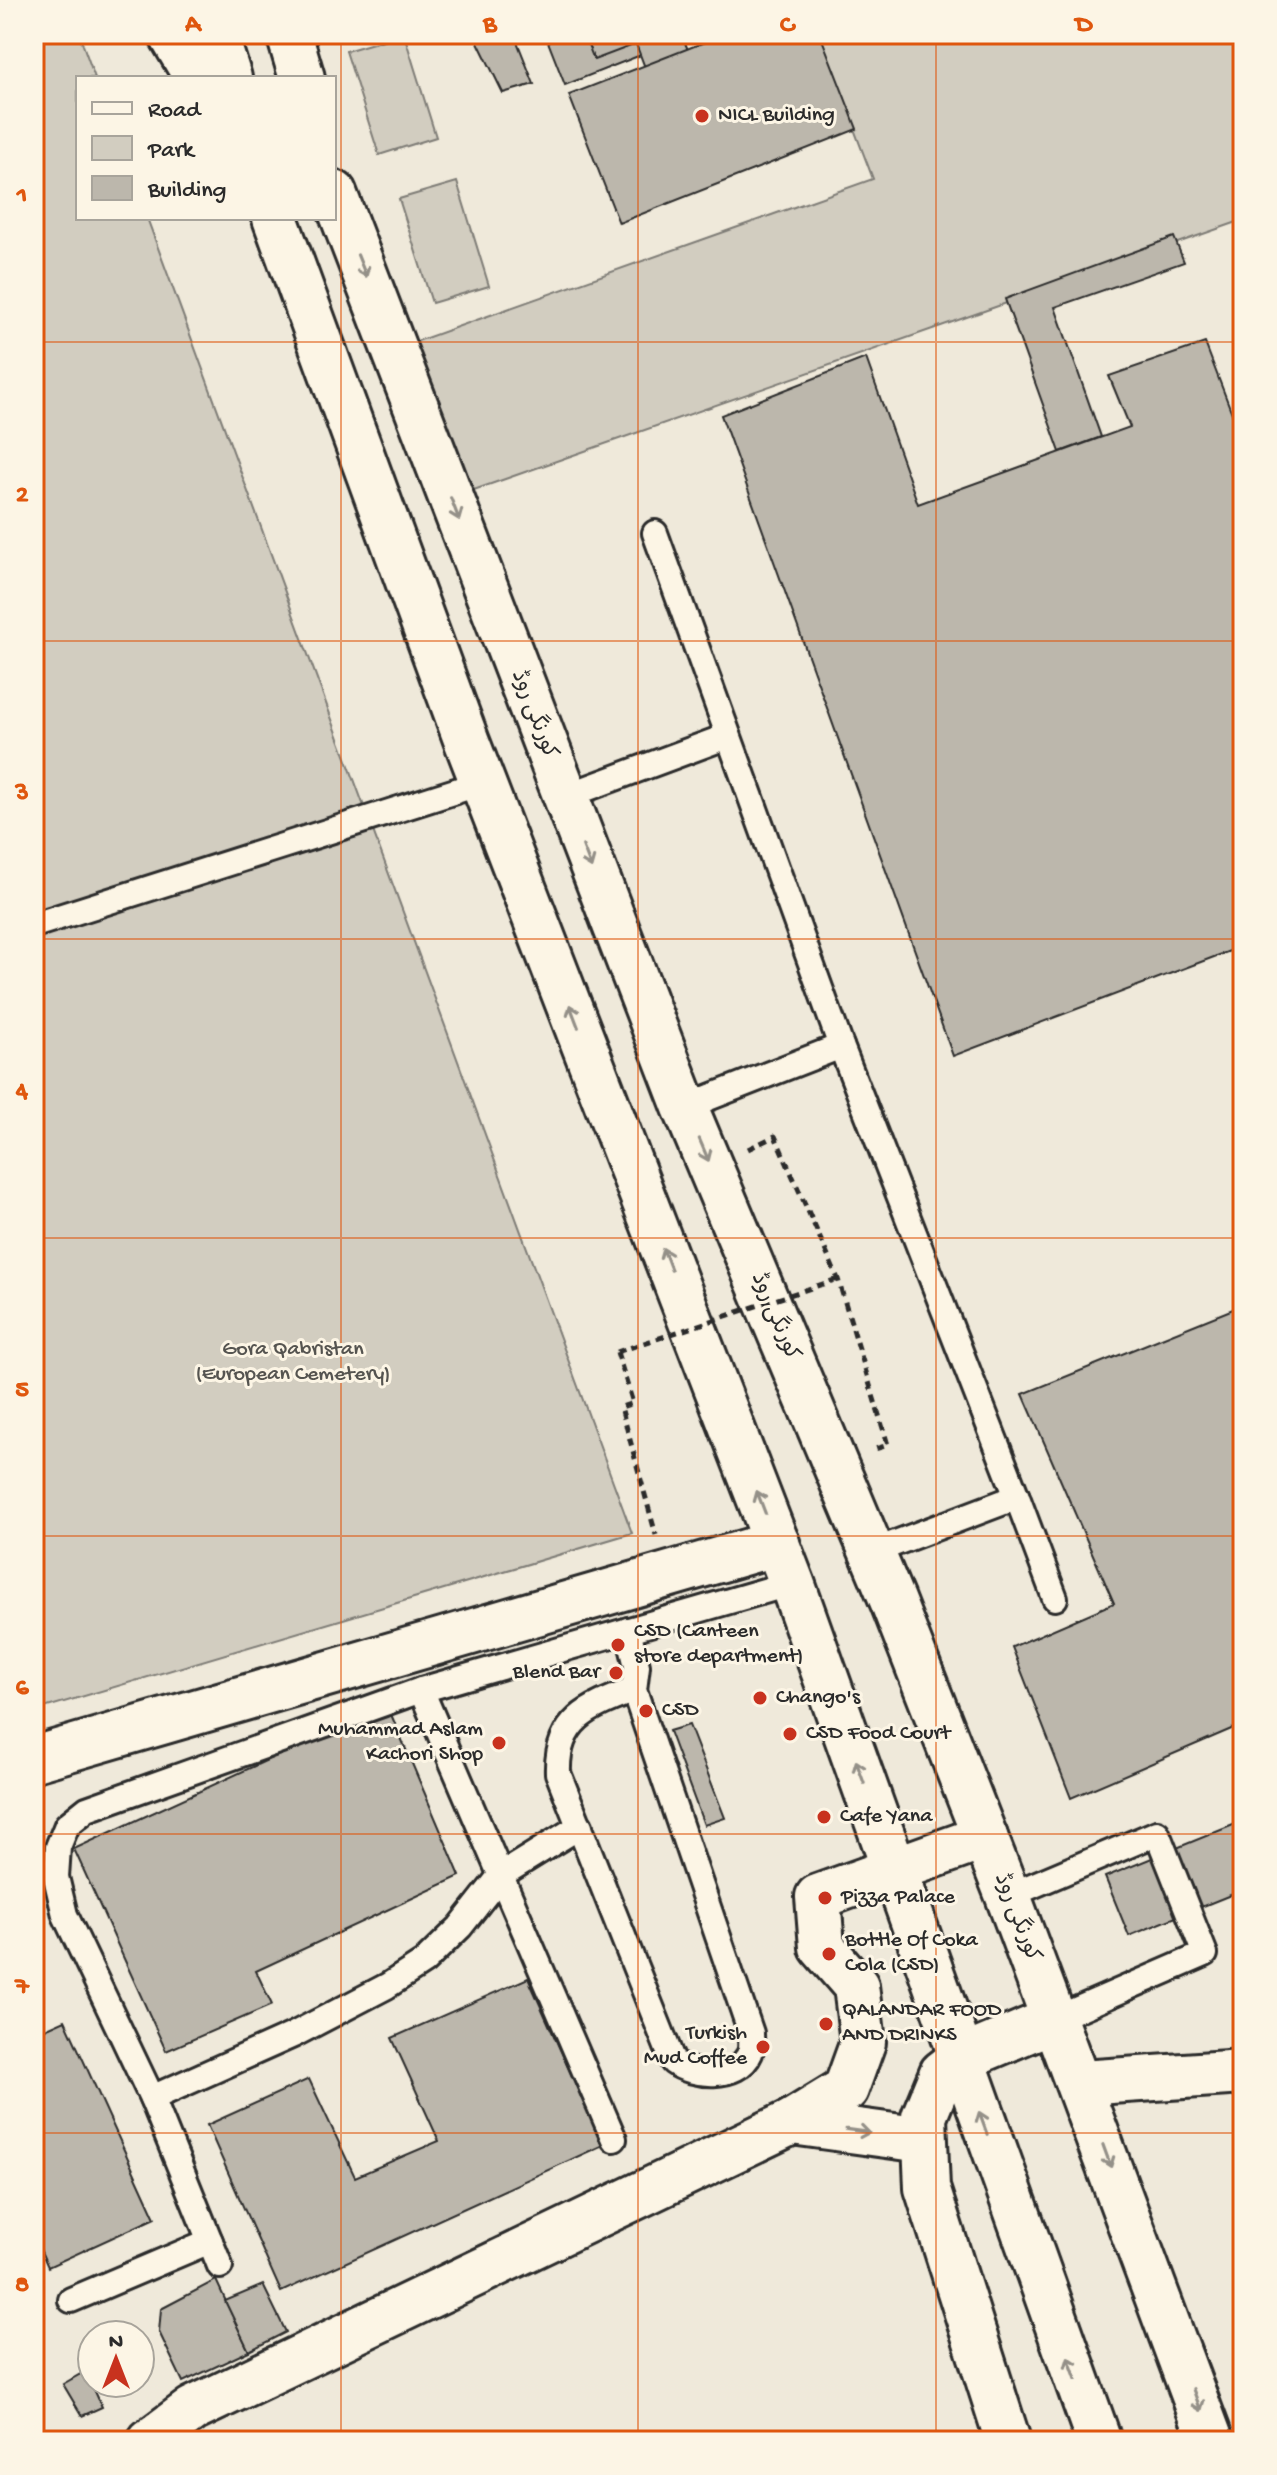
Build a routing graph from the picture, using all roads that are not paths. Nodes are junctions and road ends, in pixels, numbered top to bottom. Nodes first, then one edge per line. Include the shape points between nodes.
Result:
1 (171, 34) edge
2 (215, 34) edge
3 (289, 34) edge
4 (196, 76) edge
5 (228, 76) edge
6 (301, 76) edge
7 (336, 198) edge
8 (276, 220) edge
9 (655, 533) dead end
10 (728, 736) junction
11 (484, 782) junction
12 (564, 797) junction
13 (34, 925) edge
14 (841, 1046) junction
15 (685, 1107) junction
16 (1017, 1497) junction
17 (777, 1543) junction
18 (872, 1552) junction
19 (792, 1583) junction
20 (1055, 1598) dead end
21 (628, 1630) junction
22 (421, 1690) junction
23 (634, 1690) junction
24 (34, 1759) edge
25 (580, 1826) junction
26 (985, 1837) junction
27 (895, 1872) junction
28 (501, 1875) junction
29 (1008, 1896) junction
30 (1055, 2019) junction
31 (960, 2059) junction
32 (1243, 2072) edge
33 (1081, 2083) junction
34 (152, 2098) junction
35 (792, 2122) junction
36 (614, 2139) dead end
37 (923, 2140) junction
38 (210, 2241) junction
39 (220, 2266) dead end
40 (71, 2300) dead end
41 (150, 2441) edge
42 (1008, 2441) edge
43 (1099, 2441) edge
44 (1211, 2441) edge

1 - 4 main road
2 - 5 main road
3 - 6 main road
7 -> 12 main road, کورنگی روڈ
8 - 11 main road
9 - 10 lane
10 - 12 lane
10 - 14 lane
11 - 13 lane
17 -> 11 main road
12 -> 15 main road, کورنگی روڈ
14 - 15 lane
14 - 16 lane
15 -> 18 main road, کورنگی روڈ
16 - 18 lane
16 - 20 lane
17 - 19 main road
17 - 24 main road
18 - 26 main road, کورنگی روڈ
19 - 21 lane
27 -> 19 main road
21 - 22 lane
21 - 23 lane via 637,1666
22 - 28 lane
22 - 34 lane via 87,1809 67,1825 58,1847 56,1877 65,1915
23 - 25 lane via 595,1705 563,1736 558,1773
23 - 25 lane via 751,2033 750,2052 742,2062 726,2071 702,2074 686,2072 673,2062
25 - 28 lane
26 - 27 main road
26 - 29 main road, کورنگی روڈ
27 - 31 main road
27 - 35 main road via 818,1897 822,1947 856,1986 863,2042 846,2089
28 - 34 lane via 424,1962 387,1986
28 - 36 lane
29 - 30 main road, کورنگی روڈ
29 - 30 lane via 1157,1833 1205,1954
30 - 31 main road
30 - 33 main road, کورنگی روڈ
31 - 37 main road via 942,2073 929,2098
43 -> 31 main road
32 - 33 main road
33 -> 44 main road, کورنگی روڈ
34 - 38 lane
35 -> 37 main road
35 - 41 main road via 193,2409
37 - 42 main road via 927,2188
38 - 39 lane
38 - 40 lane

